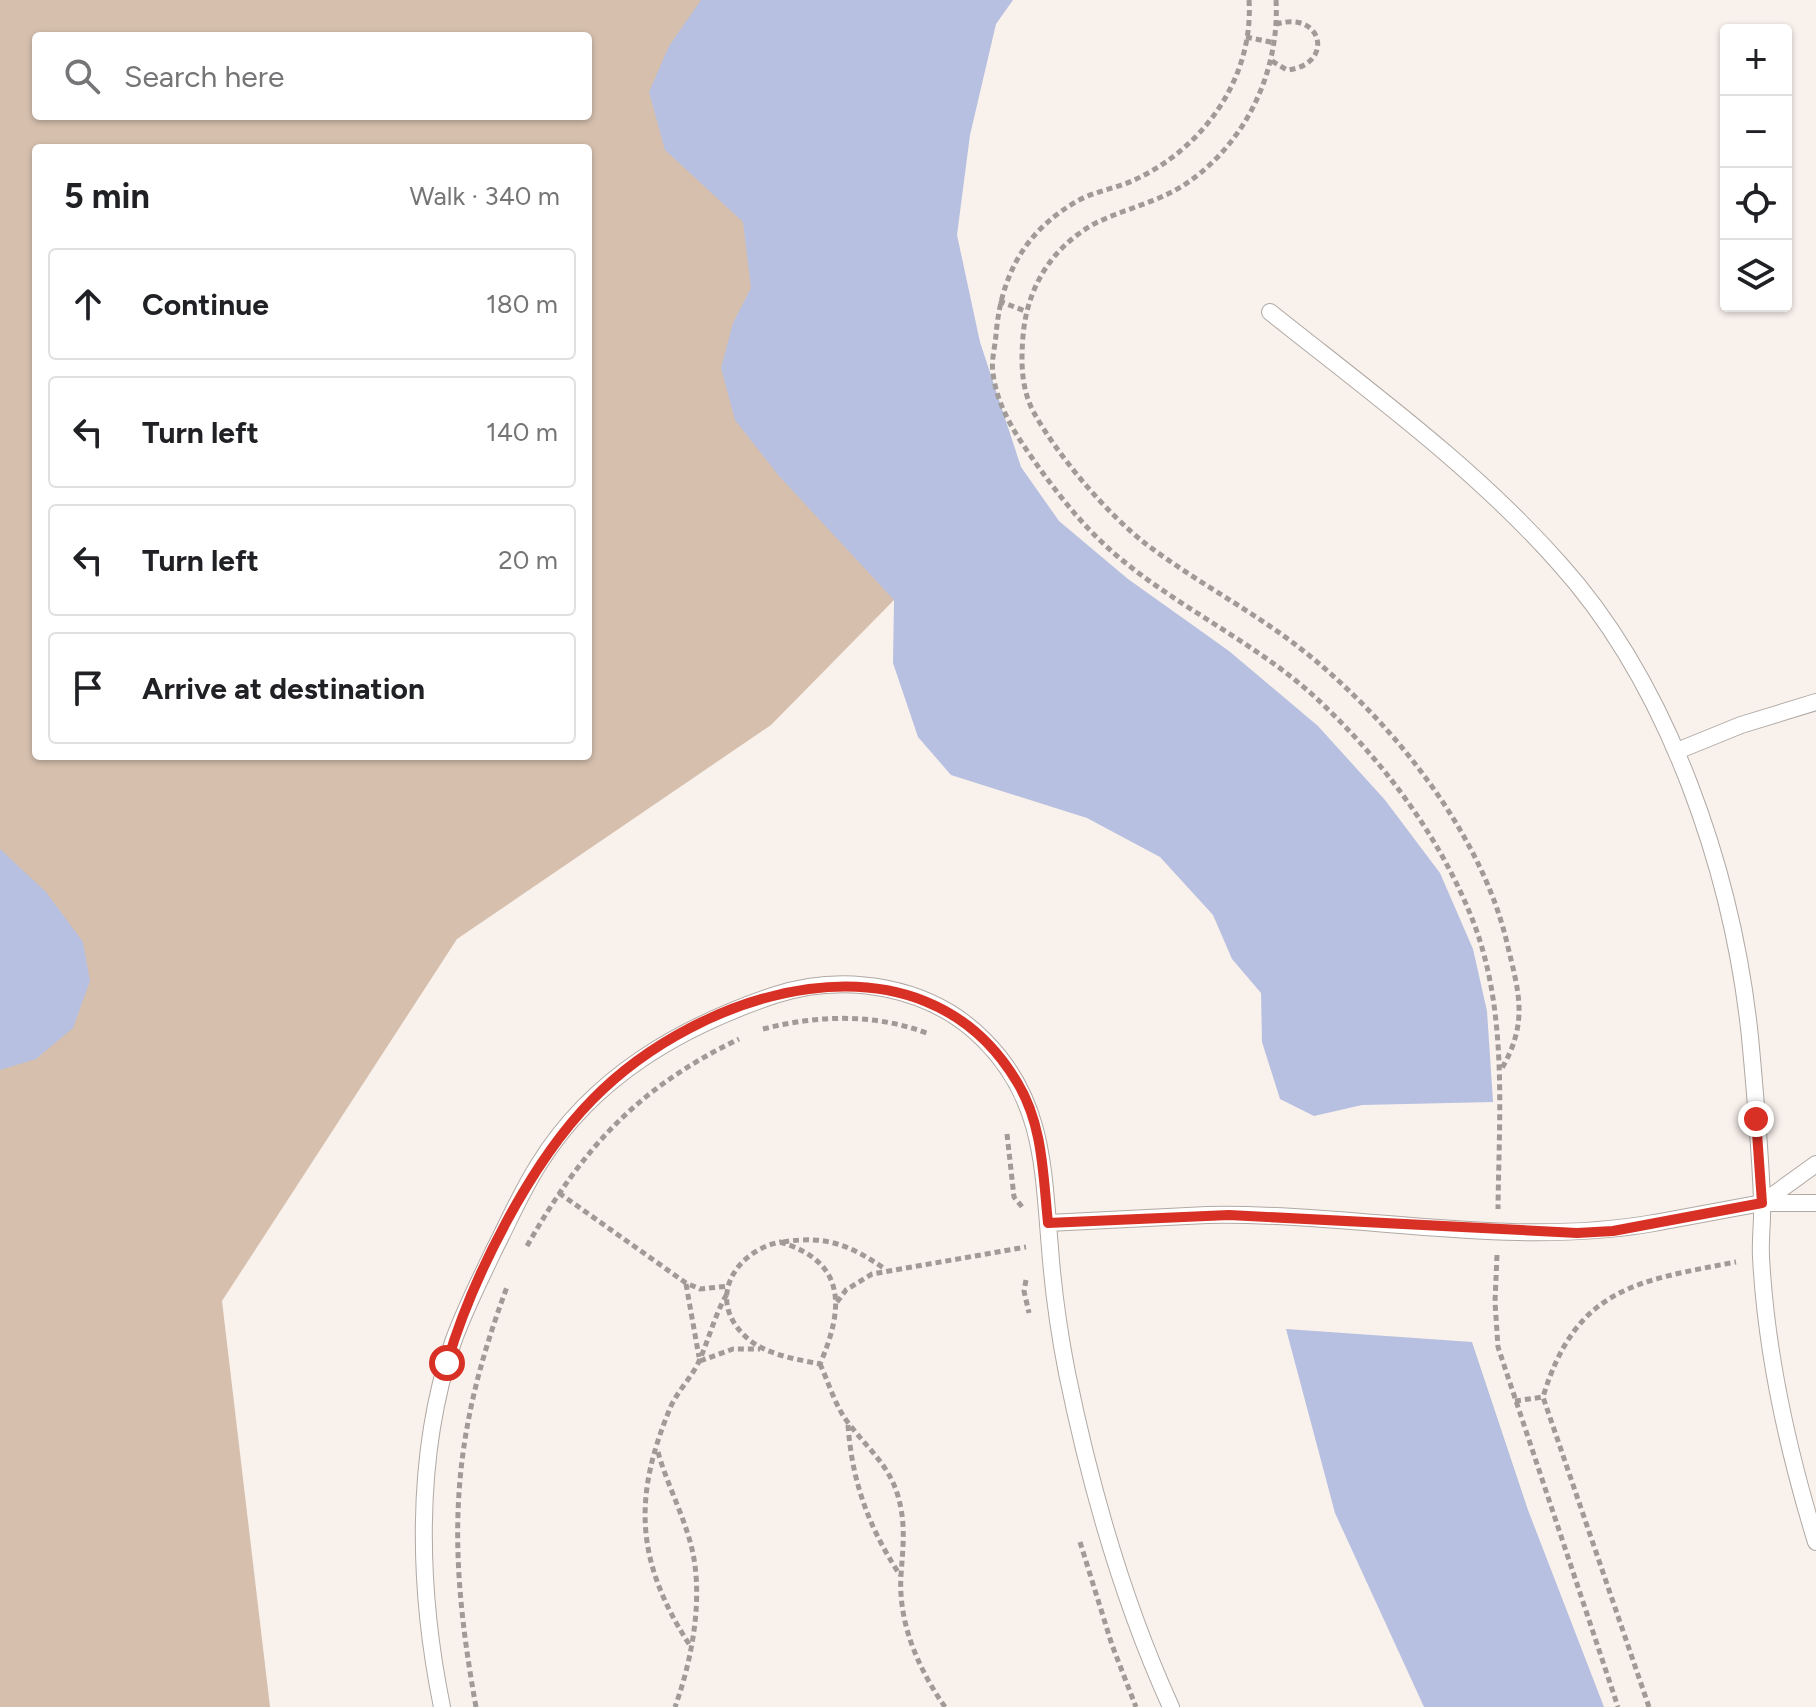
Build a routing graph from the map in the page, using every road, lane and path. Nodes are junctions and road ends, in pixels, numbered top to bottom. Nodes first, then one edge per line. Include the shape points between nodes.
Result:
1 (1249, 0) edge
2 (1276, 0) edge
3 (1277, 24) junction
4 (1246, 37) junction
5 (1275, 43) junction
6 (1272, 61) junction
7 (999, 301) junction
8 (1025, 311) junction
9 (1270, 312) dead end
10 (1816, 702) edge
11 (1677, 751) junction
12 (756, 1031) dead end
13 (744, 1036) dead end
14 (939, 1037) dead end
15 (1500, 1071) junction
16 (1007, 1131) dead end
17 (1816, 1164) edge
18 (559, 1193) junction
19 (1762, 1203) junction
20 (1816, 1203) edge
21 (1498, 1210) dead end
22 (1048, 1223) junction
23 (1497, 1241) dead end
24 (780, 1242) junction
25 (1049, 1244) junction
26 (1761, 1257) junction
27 (521, 1258) dead end
28 (886, 1270) junction
29 (509, 1283) dead end
30 (686, 1283) junction
31 (728, 1289) junction
32 (836, 1303) junction
33 (769, 1350) junction
34 (699, 1362) junction
35 (820, 1364) junction
36 (1543, 1397) junction
37 (1515, 1401) junction
38 (848, 1424) junction
39 (658, 1452) junction
40 (1816, 1542) edge
41 (901, 1576) junction
42 (689, 1644) junction
43 (442, 1707) edge
44 (476, 1707) edge
45 (675, 1707) edge
46 (945, 1707) edge
47 (1171, 1707) edge
48 (1618, 1707) edge
49 (1649, 1707) edge

1 - 4 path
2 - 3 path
3 - 5 path
3 - 6 path via 1293,19 1309,26 1318,40 1316,56 1304,68 1287,70
4 - 5 path
4 - 7 path via 1226,98 1201,133 1169,161 1131,182 1082,198 1040,229 1009,271
5 - 6 path
6 - 8 path via 1251,112 1222,152 1185,184 1095,224 1060,249 1034,284
7 - 8 path
7 - 15 path via 992,372 1007,422 1060,498 1125,563 1260,653 1314,697 1407,801 1444,860 1474,923 1492,997
8 - 15 path via 1020,368 1033,410 1082,480 1143,542 1333,676 1430,785 1468,846 1500,913 1521,1020
9 - 11 lane via 1440,449 1561,564 1645,687
10 - 11 lane
11 - 19 lane via 1739,961
12 - 14 path via 837,1017 882,1021
13 - 18 path via 674,1074 613,1124
15 - 21 path
16 - 22 path via 1014,1197
17 - 19 lane
18 - 27 path
18 - 30 path
19 - 20 lane
19 - 22 lane, bridge via 1613,1231 1540,1233 1207,1215
19 - 26 lane
22 - 25 lane
22 - 43 lane via 1037,1127 1018,1083 982,1038 936,1003 870,986 789,991 685,1031 619,1075 571,1122 531,1177 467,1305 441,1383 424,1543 427,1612
23 - 37 path via 1498,1347
24 - 28 path via 837,1241
24 - 31 path via 749,1253
24 - 32 path via 814,1256 827,1269
25 - 28 path
25 - 47 lane via 1066,1370 1093,1483
26 - 36 path via 1655,1278 1600,1303 1573,1330 1554,1361
26 - 40 lane via 1786,1429
28 - 32 path via 858,1280
29 - 44 path via 469,1409 456,1513 457,1579
30 - 31 path
30 - 34 path
31 - 33 path via 734,1322
31 - 34 path
32 - 35 path
33 - 34 path via 733,1349
33 - 35 path
34 - 39 path via 672,1404
35 - 38 path
36 - 37 path
36 - 49 path
37 - 48 path
38 - 41 path via 862,1505
38 - 41 path via 869,1444 897,1492 905,1533
39 - 42 path via 694,1558 696,1615
39 - 42 path via 645,1479 646,1537 661,1593
41 - 46 path via 911,1645
42 - 45 path

